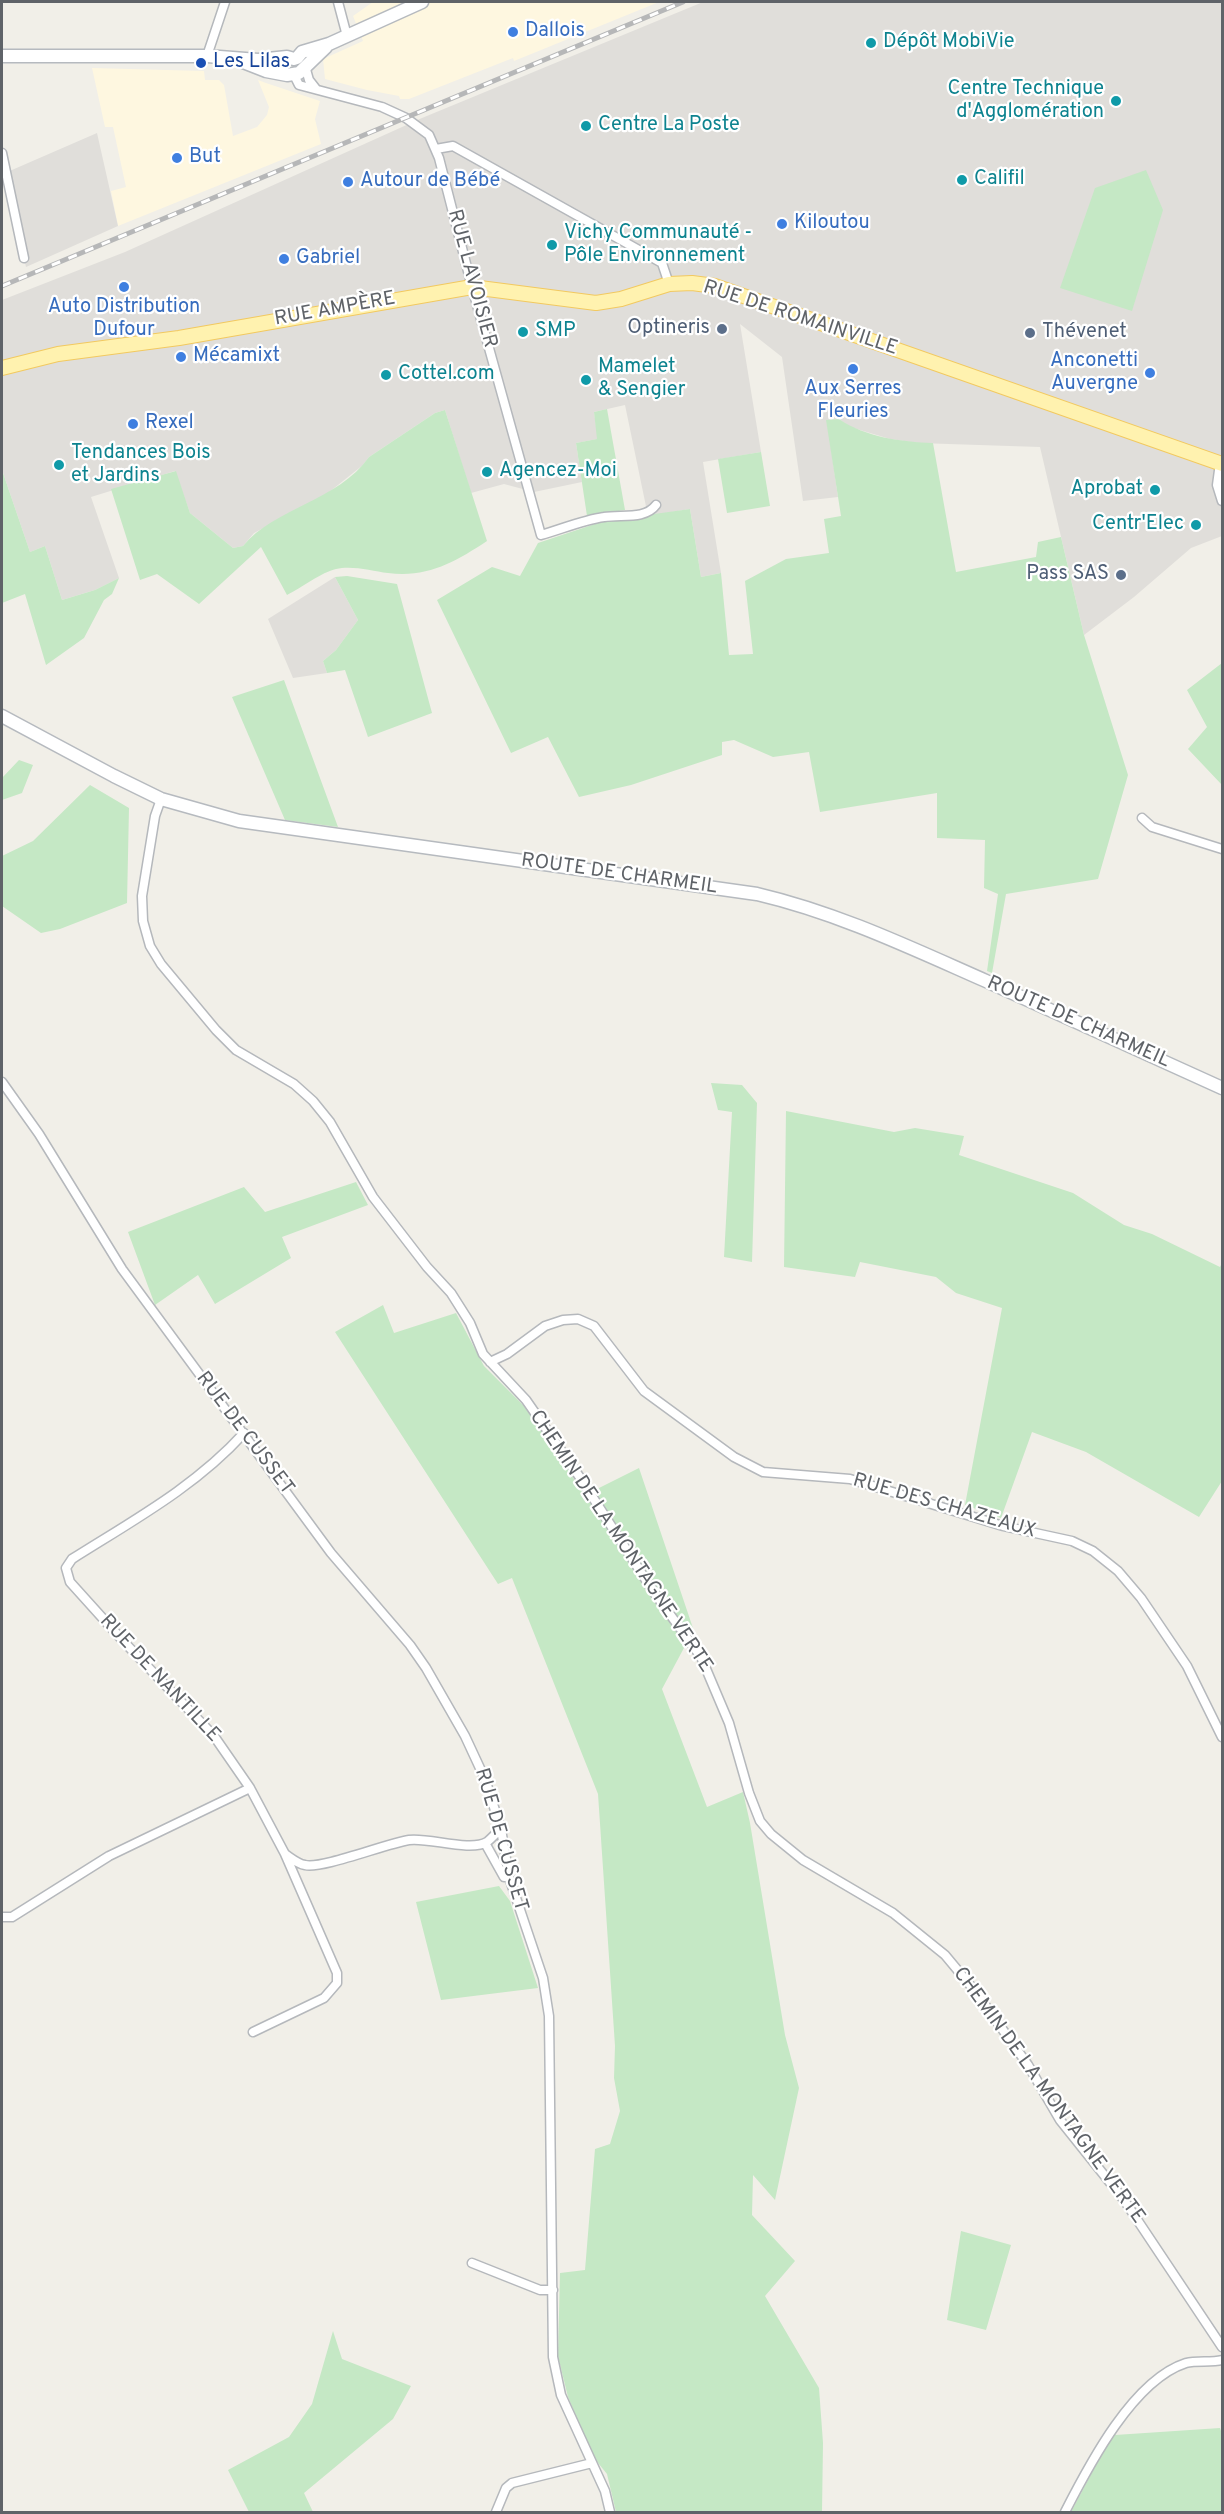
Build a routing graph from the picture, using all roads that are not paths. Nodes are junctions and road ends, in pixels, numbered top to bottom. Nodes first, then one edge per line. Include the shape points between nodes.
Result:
1 (225, 2) edge
2 (338, 2) edge
3 (422, 2) edge
4 (347, 36) junction
5 (2, 56) edge
6 (207, 57) junction
7 (235, 60) junction
8 (297, 69) junction
9 (316, 89) junction
10 (436, 149) junction
11 (2, 153) edge
12 (24, 258) dead end
13 (669, 284) junction
14 (471, 287) junction
15 (2, 368) edge
16 (1221, 464) edge
17 (1222, 501) edge
18 (657, 505) dead end
19 (2, 716) edge
20 (161, 799) junction
21 (1142, 818) dead end
22 (1222, 849) edge
23 (2, 1082) edge
24 (1222, 1088) edge
25 (490, 1362) junction
26 (244, 1433) junction
27 (1222, 1737) edge
28 (250, 1788) junction
29 (501, 1829) junction
30 (485, 1843) junction
31 (285, 1854) junction
32 (306, 1865) junction
33 (509, 1877) junction
34 (297, 1886) junction
35 (2, 1917) edge
36 (253, 2032) dead end
37 (472, 2264) dead end
38 (553, 2290) junction
39 (1222, 2347) edge
40 (1222, 2360) edge
41 (592, 2463) junction
42 (496, 2512) edge
43 (610, 2512) edge
44 (1065, 2512) edge

1 - 6 street
2 - 4 street
3 - 4 main road
4 - 8 main road via 329,44
5 - 6 main road
6 - 7 main road
7 - 8 main road via 266,71
7 - 8 main road via 287,57
8 - 9 street
8 - 9 street
9 - 10 street via 382,107 406,118 429,135
10 - 13 street via 453,146 662,263
10 - 14 street, RUE LAVOISIER
11 - 12 street
13 - 14 main road, RUE AMPÈRE via 596,303
13 - 16 main road, RUE DE ROMAINVILLE via 715,286
14 - 15 main road, RUE AMPÈRE via 179,338 58,354
14 - 18 street, RUE LAVOISIER via 541,535 603,517 645,514
16 - 17 street via 1217,485
19 - 20 main road, ROUTE DE CHARMEIL
20 - 24 main road, ROUTE DE CHARMEIL via 239,821 758,894 803,904 945,963
20 - 25 street, CHEMIN DE LA MONTAGNE VERTE via 142,896 150,946 208,1021 236,1050 294,1084 313,1101 330,1122 373,1197 451,1293
21 - 22 street via 1152,827
23 - 26 street, RUE DE CUSSET via 39,1134 122,1269
25 - 27 street, RUE DES CHAZEAUX via 545,1326 578,1319 594,1326 644,1390 734,1457 763,1472 850,1479 1003,1526 1072,1541 1093,1551 1118,1571 1141,1598 1186,1666
25 - 39 street, CHEMIN DE LA MONTAGNE VERTE via 526,1400 701,1657 729,1723 760,1821 794,1854 892,1913 951,1961 1028,2065 1060,2120 1124,2200
26 - 28 street, RUE DE NANTILLE via 188,1485 72,1559 66,1575 214,1736
26 - 29 street, RUE DE CUSSET via 332,1553 426,1668 465,1736 485,1779
28 - 31 street, RUE DE NANTILLE
28 - 35 street via 109,1856 12,1917
29 - 30 street
29 - 33 street, RUE DE CUSSET
30 - 32 street via 412,1839
30 - 33 street via 504,1877
31 - 32 street
31 - 34 street, RUE DE NANTILLE
32 - 34 street
33 - 38 street, RUE DE CUSSET via 543,1978 549,2016
34 - 36 street, RUE DE NANTILLE via 337,1973 337,1983 324,1998
37 - 38 street via 540,2290
38 - 41 street, RUE DE CUSSET via 553,2357 561,2395
40 - 44 street via 1187,2363 1151,2384 1095,2456
41 - 42 street via 512,2483
41 - 43 street, RUE DE CUSSET

